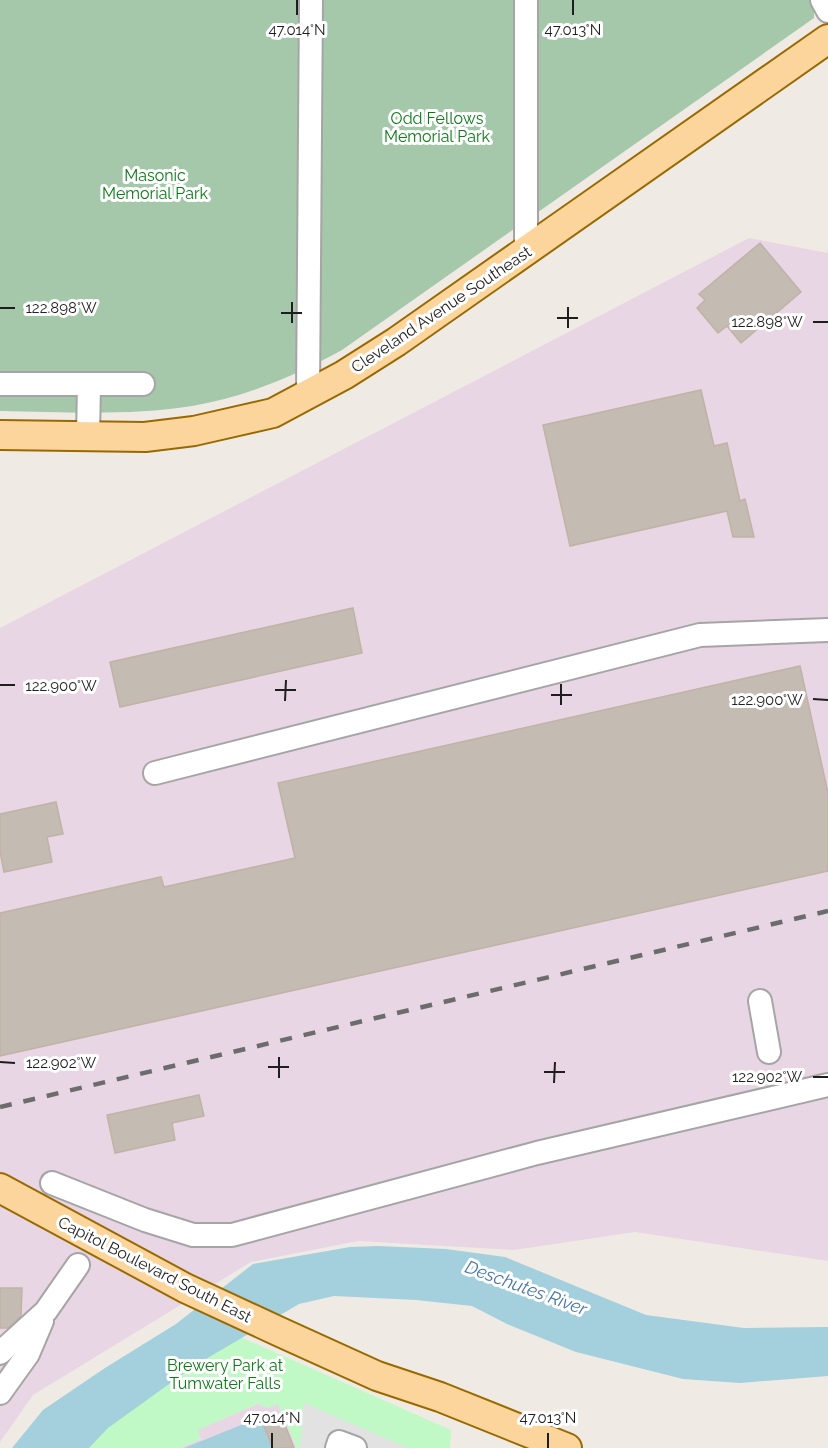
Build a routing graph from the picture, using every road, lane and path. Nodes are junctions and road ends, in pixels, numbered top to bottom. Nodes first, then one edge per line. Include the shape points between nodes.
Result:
1 (311, 0) edge
2 (526, 0) edge
3 (822, 0) edge
4 (828, 11) edge
5 (828, 39) edge
6 (526, 252) junction
7 (0, 384) edge
8 (89, 384) junction
9 (143, 384) dead end
10 (308, 395) junction
11 (0, 435) edge
12 (88, 437) junction
13 (828, 630) edge
14 (155, 773) dead end
15 (760, 1001) dead end
16 (770, 1052) dead end
17 (828, 1085) edge
18 (52, 1183) dead end
19 (0, 1188) edge
20 (78, 1265) dead end
21 (46, 1311) junction
22 (0, 1353) edge
23 (0, 1393) edge
24 (337, 1448) edge
25 (356, 1448) edge
26 (567, 1448) edge

1 - 10 lane
2 - 6 lane
3 - 4 lane
5 - 6 main road, Cleveland Avenue Southeast
6 - 10 main road, Cleveland Avenue Southeast via 396,342
7 - 8 lane
8 - 9 lane
8 - 12 lane
10 - 12 main road, Cleveland Avenue Southeast via 273,412 194,431 145,437
11 - 12 main road, Cleveland Avenue Southeast
13 - 14 lane via 700,635
15 - 16 lane
17 - 18 lane via 537,1154 232,1234 193,1235
19 - 26 main road, Capitol Boulevard South East via 185,1288 377,1376
20 - 21 lane
21 - 22 lane
21 - 23 lane via 28,1354
24 - 25 lane via 339,1442

